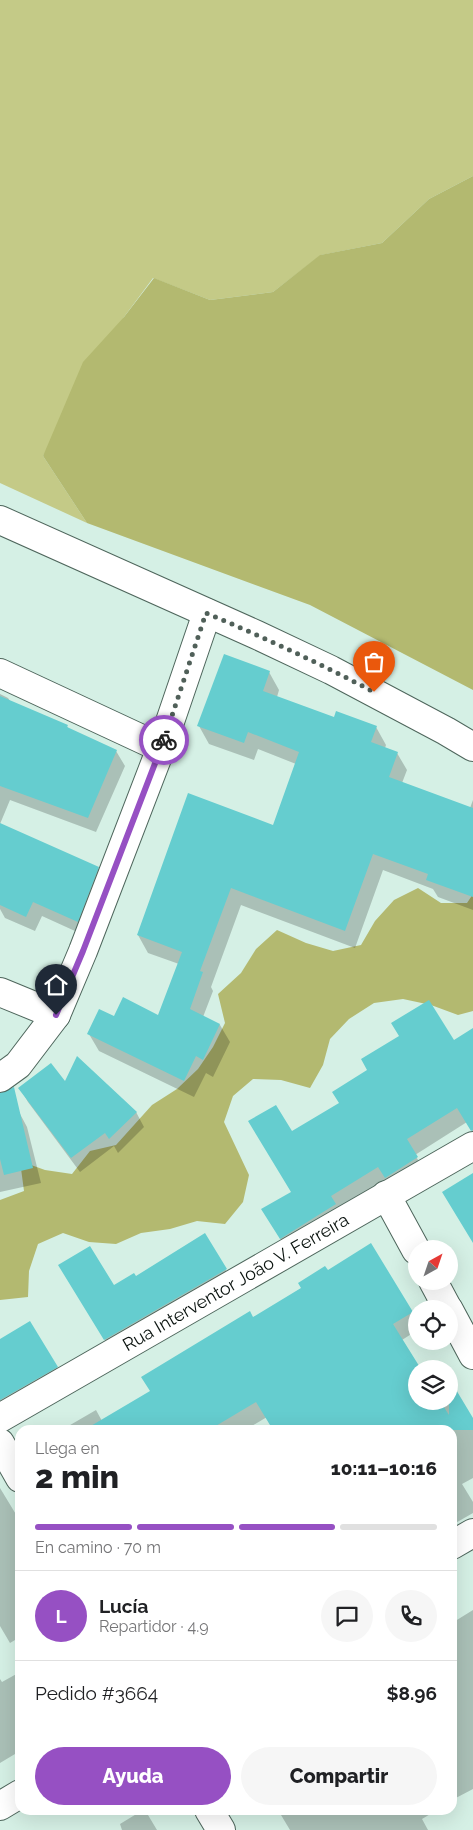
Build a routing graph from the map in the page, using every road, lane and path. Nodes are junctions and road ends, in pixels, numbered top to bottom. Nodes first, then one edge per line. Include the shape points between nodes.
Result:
1 (0, 520) edge
2 (206, 613) junction
3 (0, 673) edge
4 (473, 747) edge
5 (161, 748) junction
6 (0, 992) edge
7 (56, 1015) junction
8 (0, 1078) edge
9 (473, 1146) edge
10 (386, 1195) junction
11 (411, 1240) edge
12 (458, 1327) edge
13 (473, 1355) edge
14 (0, 1418) edge
15 (0, 1443) edge
16 (15, 1469) edge
17 (473, 1533) edge
18 (457, 1542) edge
19 (15, 1797) edge
20 (0, 1806) edge
21 (212, 1815) edge
22 (221, 1830) edge

1 - 2 street
2 - 4 street via 331,670
2 - 5 street
3 - 5 street
5 - 7 street
6 - 7 street
7 - 8 street via 18,1065
9 - 10 street, Rua Interventor João V. Ferreira
10 - 11 street
10 - 14 street, Rua Interventor João V. Ferreira
12 - 13 street
15 - 16 street
17 - 18 street
19 - 20 street
21 - 22 street

